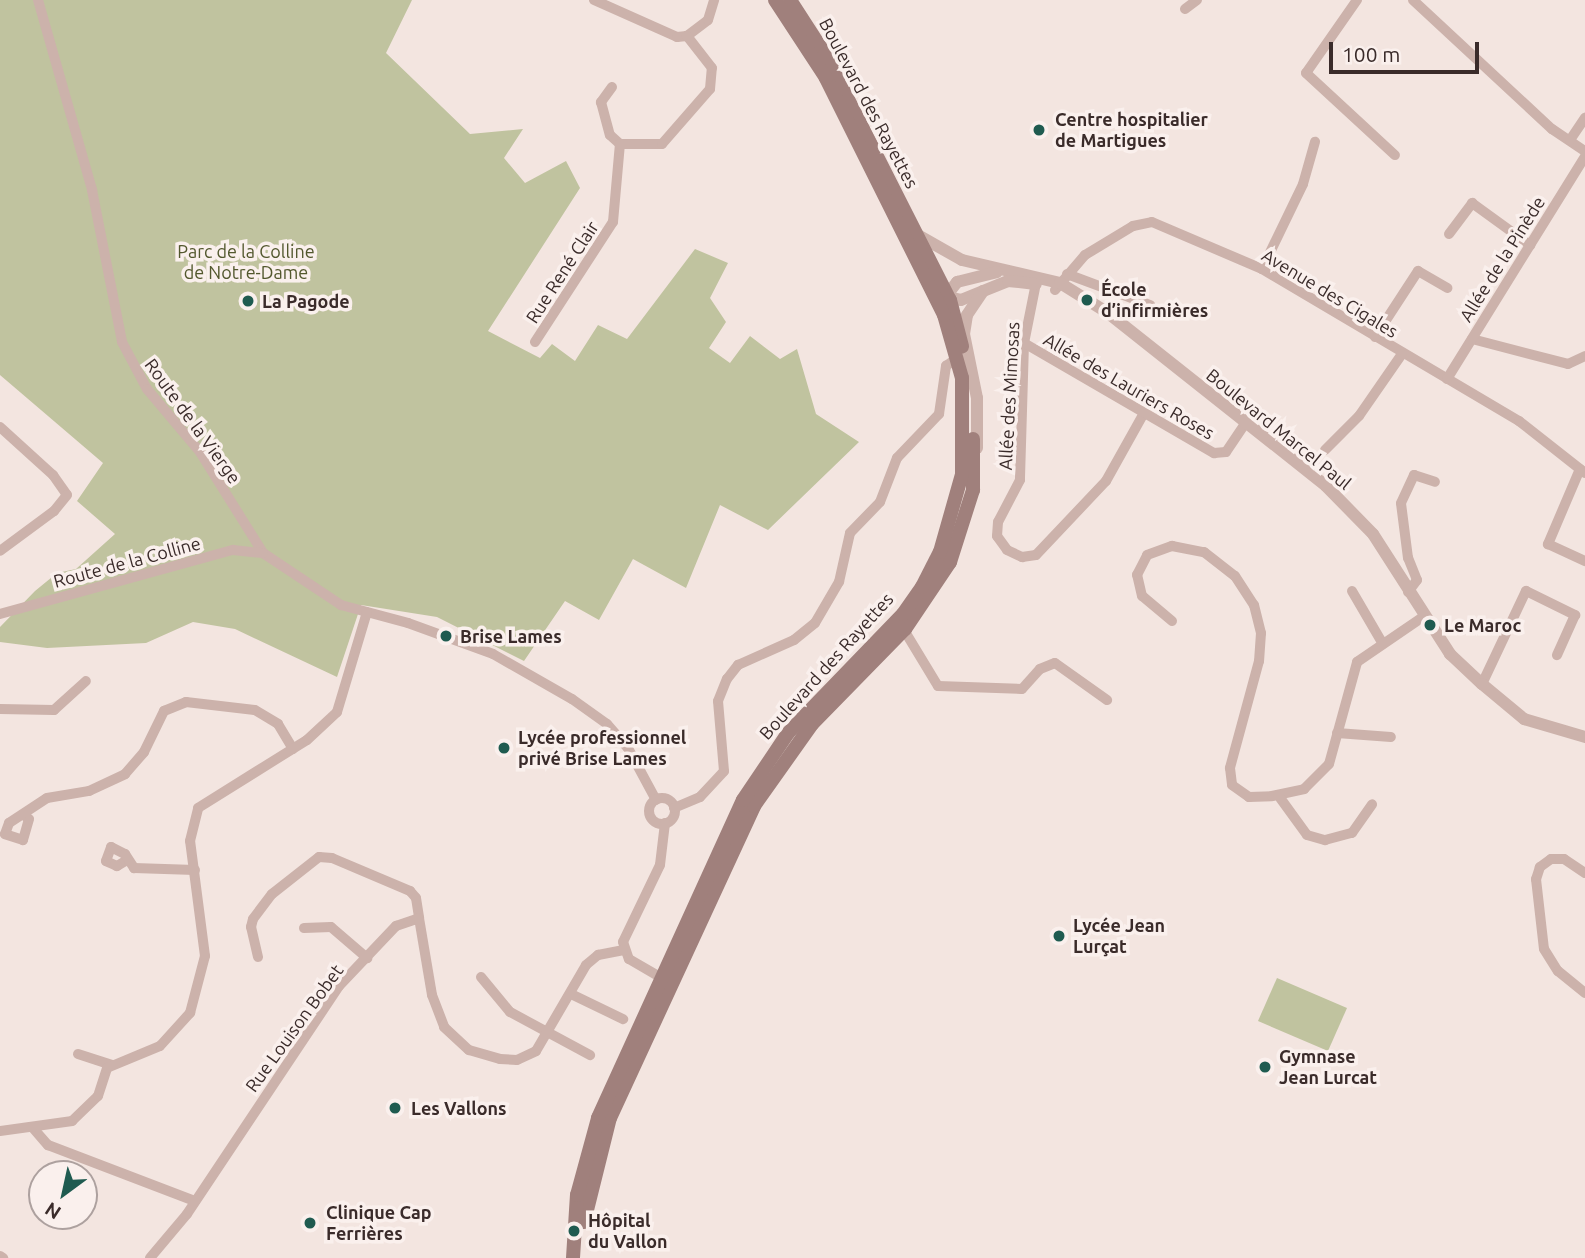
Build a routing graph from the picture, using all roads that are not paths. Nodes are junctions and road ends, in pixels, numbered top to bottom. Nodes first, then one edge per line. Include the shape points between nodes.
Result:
1 (38, 0) edge
2 (594, 0) edge
3 (713, 0) edge
4 (1197, 0) edge
5 (1357, 0) edge
6 (1413, 0) edge
7 (784, 2) edge
8 (1185, 9) dead end
9 (687, 36) junction
10 (612, 87) dead end
11 (1585, 118) edge
12 (1570, 140) junction
13 (1315, 142) dead end
14 (620, 144) junction
15 (1585, 153) edge
16 (1395, 155) dead end
17 (916, 234) junction
18 (1450, 234) dead end
19 (1530, 245) junction
20 (1262, 269) junction
21 (1005, 270) junction
22 (1036, 280) junction
23 (1061, 282) junction
24 (1447, 288) dead end
25 (985, 289) junction
26 (945, 299) junction
27 (1150, 305) dead end
28 (1375, 337) junction
29 (1472, 339) junction
30 (535, 342) dead end
31 (1024, 343) junction
32 (1402, 354) junction
33 (1585, 356) edge
34 (957, 358) junction
35 (1447, 379) junction
36 (1144, 413) junction
37 (1245, 424) junction
38 (0, 427) edge
39 (1325, 450) dead end
40 (976, 470) junction
41 (1582, 471) edge
42 (1435, 482) dead end
43 (0, 551) edge
44 (263, 553) junction
45 (1585, 561) edge
46 (1352, 592) dead end
47 (1408, 592) junction
48 (367, 612) junction
49 (0, 614) edge
50 (1423, 617) junction
51 (1172, 621) dead end
52 (901, 625) junction
53 (1383, 644) junction
54 (1557, 655) dead end
55 (86, 681) dead end
56 (1482, 684) junction
57 (1107, 700) dead end
58 (0, 709) edge
59 (1337, 733) junction
60 (1391, 737) dead end
61 (1585, 737) edge
62 (293, 749) junction
63 (1278, 795) junction
64 (656, 800) junction
65 (1372, 804) dead end
66 (674, 807) junction
67 (24, 815) dead end
68 (665, 823) junction
69 (127, 860) dead end
70 (195, 870) junction
71 (1585, 873) edge
72 (418, 919) junction
73 (304, 928) dead end
74 (623, 950) junction
75 (258, 957) dead end
76 (367, 958) junction
77 (481, 977) dead end
78 (666, 980) junction
79 (1585, 993) edge
80 (571, 994) junction
81 (623, 1019) dead end
82 (548, 1033) junction
83 (78, 1054) dead end
84 (590, 1055) dead end
85 (112, 1065) junction
86 (33, 1128) junction
87 (0, 1131) edge
88 (195, 1201) junction
89 (150, 1258) edge
90 (575, 1258) edge
91 (583, 1258) edge

1 - 44 street, Route de la Vierge via 92,190 122,342 146,389 200,452
2 - 9 street via 677,37
3 - 9 street via 708,20
4 - 8 street
5 - 16 street via 1306,73
6 - 12 street via 1552,130
7 - 17 main road, Boulevard des Rayettes via 825,54
7 - 26 main road, Boulevard des Rayettes via 911,248
9 - 14 street via 712,68 710,89 662,144
10 - 14 street via 601,102 610,135
11 - 12 street
12 - 15 street
13 - 20 street via 1303,184
14 - 30 street, Rue René Clair via 613,222
15 - 19 street, Allée de la Pinède
17 - 21 street, Boulevard Marcel Paul via 962,260
17 - 26 main road, Boulevard des Rayettes
18 - 19 street via 1472,203
19 - 29 street, Allée de la Pinède
20 - 23 street, Avenue des Cigales via 1152,222 1133,226 1098,246
20 - 28 street, Avenue des Cigales
21 - 22 street, Boulevard Marcel Paul
21 - 26 street, Boulevard Marcel Paul via 957,282
22 - 23 street, Boulevard Marcel Paul
22 - 25 street, Boulevard Marcel Paul via 1008,281
22 - 31 street, Allée des Mimosas
23 - 27 street
23 - 37 street, Boulevard Marcel Paul
24 - 28 street via 1418,271
25 - 26 street, Boulevard Marcel Paul
25 - 40 street via 967,315 964,334 977,398
26 - 34 main road, Boulevard des Rayettes
26 - 40 main road, Boulevard des Rayettes via 969,379
28 - 32 street, Avenue des Cigales
29 - 33 street via 1568,364
29 - 35 street, Allée de la Pinède
31 - 36 street, Allée des Lauriers Roses
31 - 36 street, Allée des Mimosas via 1020,480 998,523 997,536 1007,551 1022,557 1037,555 1106,481
32 - 35 street, Avenue des Cigales
32 - 39 street via 1359,416
34 - 52 main road, Boulevard des Rayettes via 964,444 957,500 940,552
34 - 66 street via 946,366 939,414 897,458 880,502 850,533 839,582 815,623 794,640 738,665 727,679 718,701 724,771 700,797
35 - 41 street, Avenue des Cigales via 1519,421
36 - 37 street, Allée des Lauriers Roses via 1221,455
37 - 47 street, Boulevard Marcel Paul via 1288,454 1364,524 1382,545
38 - 43 street via 53,475 67,495 54,511
40 - 52 main road, Boulevard des Rayettes via 966,519 950,562
41 - 45 street via 1548,544
42 - 47 street via 1414,475 1401,503 1408,558 1417,580
44 - 48 street, Route de la Vierge via 318,593
44 - 49 street, Route de la Colline via 233,550
46 - 53 street
47 - 50 street, Boulevard Marcel Paul
48 - 62 street via 337,712 320,731
48 - 64 street, Route de la Vierge via 493,654 572,699 607,724 628,748
50 - 53 street
50 - 56 street, Boulevard Marcel Paul via 1450,654
51 - 63 street via 1142,596 1137,575 1147,555 1172,546 1204,552 1235,576 1254,605 1261,633 1259,660 1230,768 1232,785 1249,797
52 - 57 street via 938,686 1022,689 1040,669 1055,663
52 - 78 main road, Boulevard des Rayettes via 812,724 763,789
53 - 59 street via 1357,662
54 - 56 street via 1575,615 1526,592
55 - 58 street via 54,710
56 - 61 street, Boulevard Marcel Paul via 1524,719
59 - 60 street
59 - 63 street via 1329,764 1304,789
62 - 67 street via 278,724 255,710 186,702 164,711 136,765 114,781 47,798
62 - 70 street via 201,803 190,841
63 - 65 street via 1307,835 1325,840 1352,833
64 - 66 street via 666,800
64 - 68 street via 649,814
66 - 68 street
68 - 74 street via 660,865 626,929
69 - 70 street via 134,868 151,872
70 - 85 street via 206,935 197,998 190,1013 160,1046
71 - 79 street via 1564,859 1551,859 1540,867 1536,879 1544,949 1558,971
72 - 75 street via 410,891 332,858 319,858 272,894 253,919
72 - 76 street, Rue Louison Bobet via 396,926
72 - 82 street via 432,995 443,1027 456,1040 488,1056 517,1060 536,1051
73 - 76 street via 331,927
74 - 78 street via 640,968
74 - 80 street via 598,955 581,972
76 - 88 street, Rue Louison Bobet via 339,986
77 - 82 street via 510,1012
78 - 90 main road, Boulevard des Rayettes via 598,1118 577,1195
78 - 91 main road, Boulevard des Rayettes via 610,1118 584,1214
80 - 81 street
80 - 82 street
82 - 84 street
83 - 85 street
85 - 86 street via 98,1096 72,1121
86 - 87 street
86 - 88 street via 48,1145
88 - 89 street, Rue Louison Bobet

